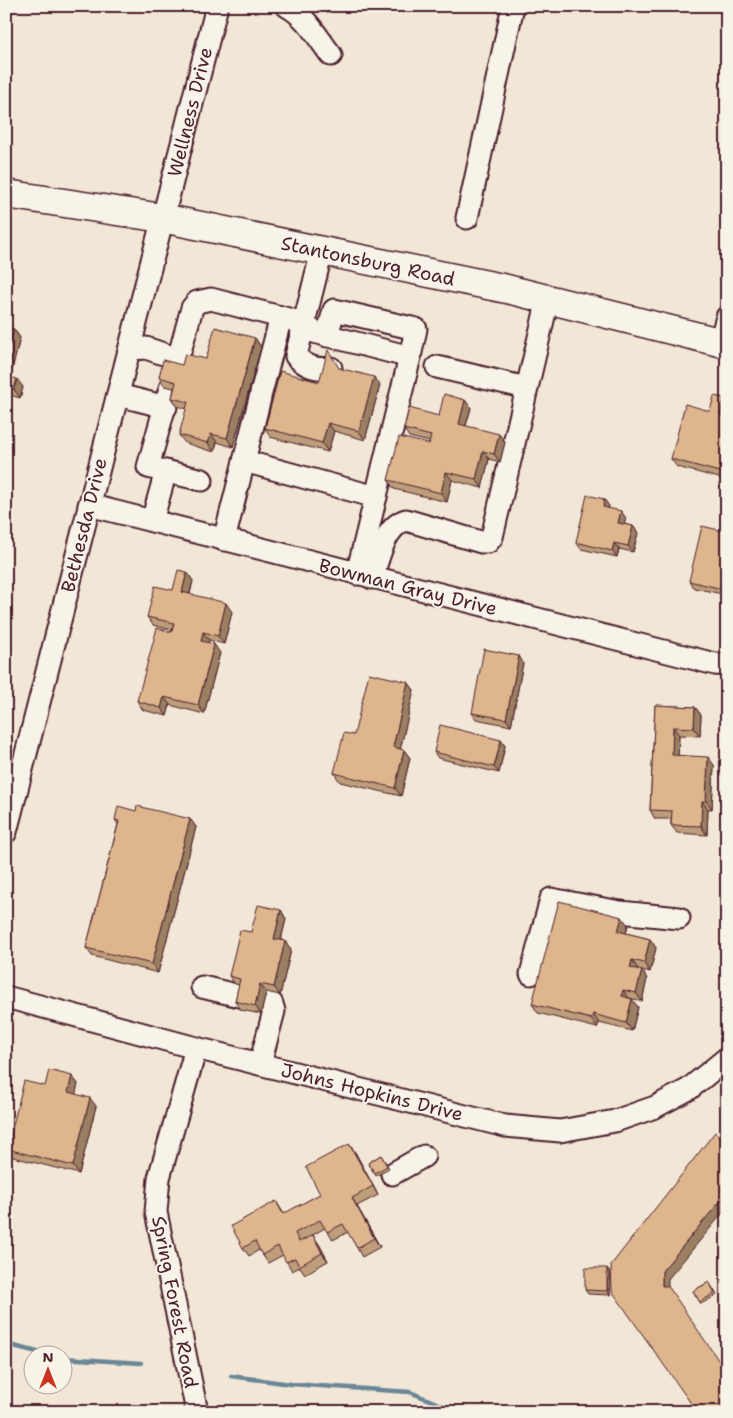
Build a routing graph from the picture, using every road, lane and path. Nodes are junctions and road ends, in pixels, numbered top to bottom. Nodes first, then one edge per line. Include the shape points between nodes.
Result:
1 (217, 6) edge
2 (287, 6) edge
3 (513, 6) edge
4 (331, 55) dead end
5 (6, 194) edge
6 (162, 218) junction
7 (467, 218) dead end
8 (322, 251) junction
9 (548, 299) junction
10 (281, 317) junction
11 (304, 323) junction
12 (725, 334) edge
13 (327, 336) junction
14 (348, 342) junction
15 (130, 349) junction
16 (410, 357) junction
17 (437, 367) dead end
18 (172, 381) junction
19 (527, 388) junction
20 (118, 395) junction
21 (244, 461) junction
22 (166, 471) junction
23 (202, 480) dead end
24 (376, 497) junction
25 (89, 505) junction
26 (152, 521) junction
27 (224, 540) junction
28 (364, 576) junction
29 (727, 665) edge
30 (6, 832) edge
31 (680, 918) dead end
32 (531, 974) dead end
33 (202, 987) dead end
34 (6, 996) edge
35 (196, 1048) junction
36 (726, 1060) edge
37 (260, 1064) junction
38 (424, 1156) dead end
39 (392, 1174) dead end
40 (197, 1412) edge

1 - 6 street, Wellness Drive
2 - 4 street via 310,26
3 - 7 street
5 - 6 main road, Stantonsburg Road
6 - 8 main road, Stantonsburg Road
6 - 15 street, Bethesda Drive
8 - 9 main road, Stantonsburg Road
8 - 11 street
9 - 12 main road, Stantonsburg Road
9 - 19 street
10 - 11 street
10 - 18 street via 211,299 197,302 192,308
10 - 21 street
11 - 13 street via 314,332
11 - 14 street via 296,356 308,366 322,369 334,366 343,360
13 - 14 street
13 - 16 street via 334,310 416,329
14 - 16 street
15 - 18 street via 146,348
15 - 20 street, Bethesda Drive
16 - 24 street
17 - 19 street
18 - 20 street
18 - 22 street via 148,467
19 - 28 street via 492,537 488,542 406,520 388,533
20 - 25 street, Bethesda Drive
21 - 24 street
21 - 27 street
22 - 23 street
22 - 26 street
24 - 28 street
25 - 26 street, Bowman Gray Drive
25 - 30 street, Bethesda Drive
26 - 27 street, Bowman Gray Drive
27 - 28 street, Bowman Gray Drive
28 - 29 street, Bowman Gray Drive
31 - 32 street via 620,912 551,899
33 - 37 street via 272,1004 274,1011
34 - 35 street, Johns Hopkins Drive
35 - 37 street, Johns Hopkins Drive
35 - 40 street, Spring Forest Road via 159,1178 156,1212
36 - 37 street, Johns Hopkins Drive via 689,1089 656,1107 615,1121 560,1131 505,1126
38 - 39 street

